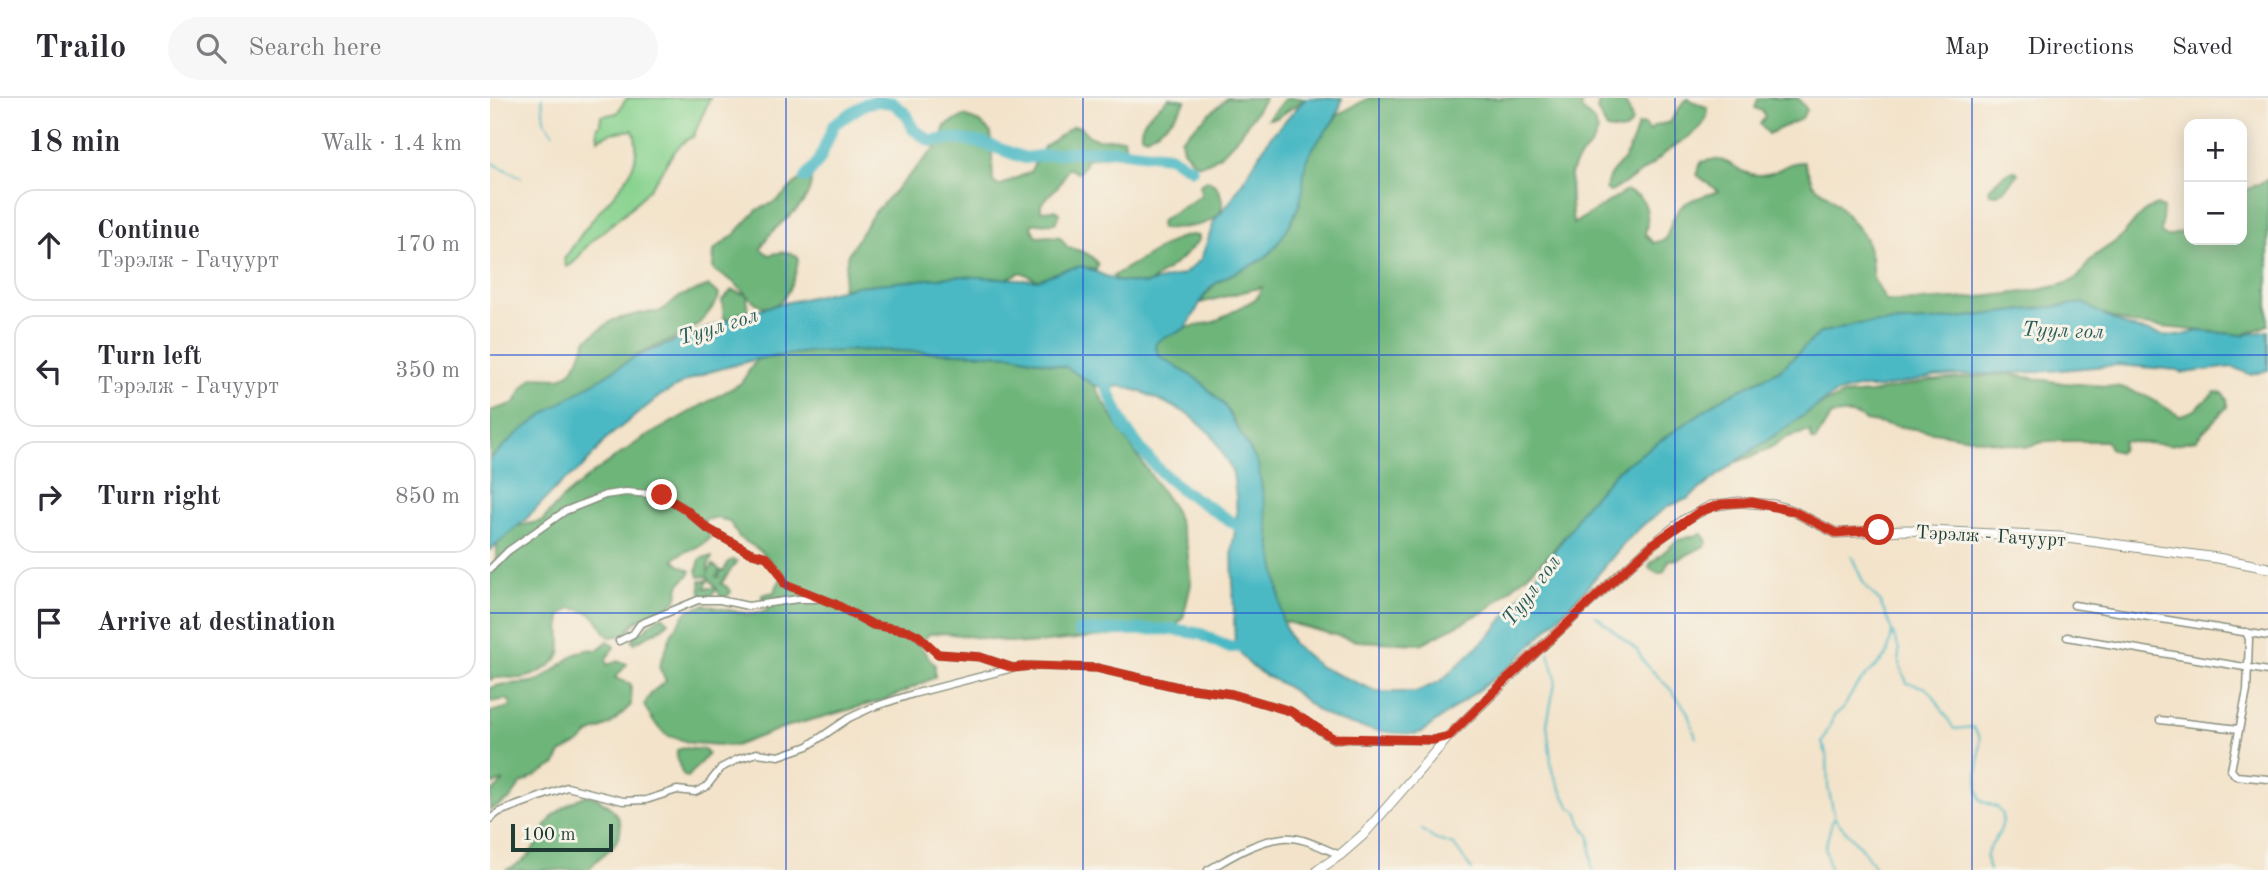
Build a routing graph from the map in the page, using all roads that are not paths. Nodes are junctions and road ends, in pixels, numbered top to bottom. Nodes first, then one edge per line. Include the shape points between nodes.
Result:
1 (2268, 568) edge
2 (490, 569) edge
3 (821, 599) junction
4 (2074, 604) dead end
5 (2246, 632) junction
6 (2268, 636) edge
7 (2067, 637) dead end
8 (619, 641) dead end
9 (1013, 668) junction
10 (2249, 669) junction
11 (2268, 671) edge
12 (2160, 720) dead end
13 (2239, 729) junction
14 (1449, 736) junction
15 (2268, 779) edge
16 (490, 819) edge
17 (1340, 855) junction
18 (1208, 870) edge
19 (1318, 870) edge

1 - 14 main road, Тэрэлж - Гачуурт via 2060,537 1907,530 1836,533 1774,505 1721,504 1699,512 1653,544
2 - 3 street via 565,510 626,492 662,495 708,529 767,557 785,584
3 - 8 street via 748,606 698,600 640,624
3 - 9 street via 873,625 909,631 938,654 980,657
4 - 5 street
5 - 6 street
5 - 10 street
7 - 10 street
9 - 14 street via 1097,668 1232,694 1290,711 1333,738 1433,740
9 - 16 street via 873,707 808,746 779,756 757,753 738,759 695,792 677,790 646,800 623,801 566,787
10 - 11 street
10 - 13 street
12 - 13 street
13 - 15 street via 2231,771 2236,776
14 - 17 main road, Тэрэлж - Гачуурт
17 - 18 street via 1283,838 1246,848
17 - 19 main road, Тэрэлж - Гачуурт

